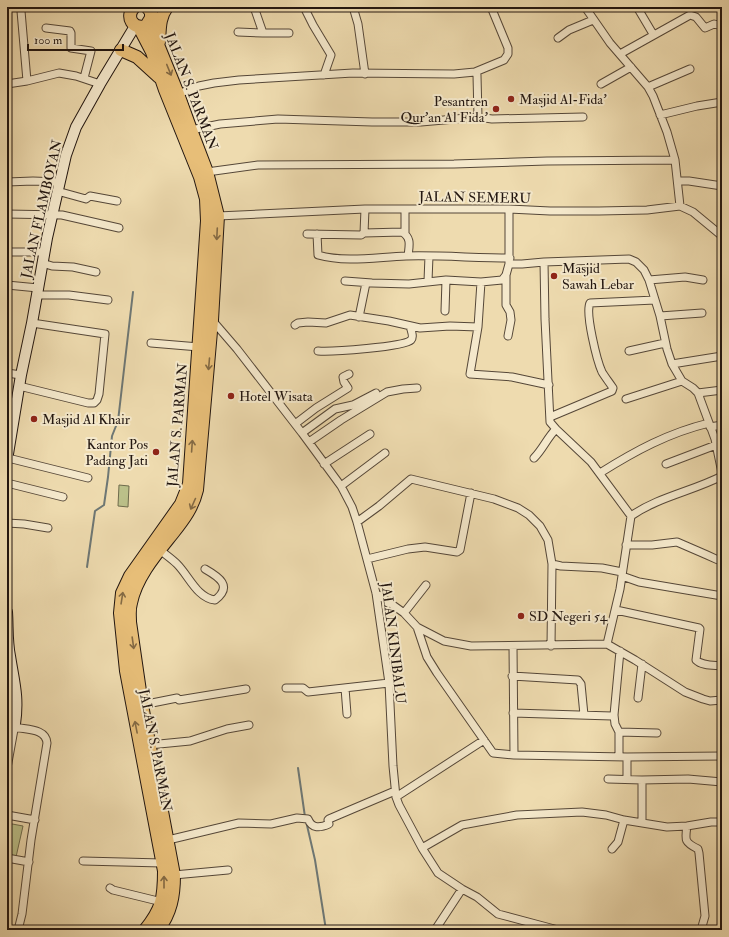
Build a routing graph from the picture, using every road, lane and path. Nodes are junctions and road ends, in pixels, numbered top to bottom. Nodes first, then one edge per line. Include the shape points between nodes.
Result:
1 (134, 7) edge
2 (148, 7) edge
3 (168, 7) edge
4 (254, 7) edge
5 (304, 7) edge
6 (353, 7) edge
7 (491, 7) edge
8 (586, 7) edge
9 (638, 7) edge
10 (21, 11) dead end
11 (593, 20) junction
12 (150, 21) junction
13 (722, 23) edge
14 (137, 26) junction
15 (46, 28) dead end
16 (238, 32) dead end
17 (263, 33) junction
18 (289, 33) dead end
19 (653, 34) junction
20 (558, 38) dead end
21 (159, 46) junction
22 (121, 50) junction
23 (620, 54) junction
24 (631, 67) junction
25 (690, 69) dead end
26 (475, 72) junction
27 (365, 74) junction
28 (324, 75) junction
29 (84, 78) junction
30 (161, 79) junction
31 (27, 81) junction
32 (7, 84) edge
33 (100, 84) junction
34 (601, 84) dead end
35 (648, 87) junction
36 (178, 94) junction
37 (722, 102) edge
38 (660, 115) junction
39 (478, 117) junction
40 (582, 117) dead end
41 (191, 130) junction
42 (675, 160) junction
43 (208, 172) junction
44 (678, 181) junction
45 (7, 182) edge
46 (722, 186) edge
47 (58, 187) junction
48 (116, 201) dead end
49 (680, 206) junction
50 (365, 209) junction
51 (405, 209) junction
52 (509, 209) junction
53 (7, 214) edge
54 (52, 214) junction
55 (218, 216) junction
56 (119, 228) dead end
57 (364, 233) junction
58 (307, 234) dead end
59 (317, 234) junction
60 (405, 234) junction
61 (722, 236) edge
62 (7, 252) edge
63 (44, 252) junction
64 (408, 256) junction
65 (429, 256) junction
66 (510, 261) junction
67 (544, 262) junction
68 (42, 263) junction
69 (96, 272) dead end
70 (506, 275) junction
71 (446, 280) junction
72 (649, 280) junction
73 (703, 280) dead end
74 (345, 281) dead end
75 (428, 281) junction
76 (481, 282) junction
77 (366, 283) junction
78 (7, 285) edge
79 (37, 291) junction
80 (108, 300) dead end
81 (655, 300) junction
82 (445, 310) dead end
83 (702, 313) dead end
84 (660, 316) junction
85 (359, 317) junction
86 (212, 320) junction
87 (32, 324) junction
88 (296, 325) dead end
89 (410, 326) junction
90 (478, 327) junction
91 (508, 336) dead end
92 (151, 343) dead end
93 (666, 343) junction
94 (199, 347) junction
95 (318, 351) dead end
96 (629, 351) dead end
97 (722, 356) edge
98 (672, 364) junction
99 (7, 373) edge
100 (349, 374) dead end
101 (21, 375) junction
102 (682, 381) junction
103 (549, 385) junction
104 (19, 386) junction
105 (418, 388) dead end
106 (722, 390) edge
107 (394, 391) junction
108 (698, 393) junction
109 (626, 399) dead end
110 (550, 417) junction
111 (295, 424) junction
112 (710, 425) junction
113 (722, 425) edge
114 (556, 429) junction
115 (302, 433) junction
116 (370, 434) dead end
117 (309, 442) junction
118 (718, 447) edge
119 (385, 453) dead end
120 (534, 458) dead end
121 (7, 459) edge
122 (324, 464) junction
123 (666, 464) dead end
124 (600, 473) junction
125 (722, 473) edge
126 (722, 476) edge
127 (88, 478) dead end
128 (7, 483) edge
129 (341, 486) junction
130 (471, 493) junction
131 (63, 497) dead end
132 (631, 516) junction
133 (357, 522) junction
134 (7, 523) edge
135 (48, 528) dead end
136 (626, 545) junction
137 (160, 550) junction
138 (367, 559) junction
139 (722, 560) edge
140 (552, 564) junction
141 (205, 569) dead end
142 (622, 574) junction
143 (426, 585) dead end
144 (376, 593) junction
145 (722, 596) edge
146 (616, 610) junction
147 (7, 613) edge
148 (404, 613) junction
149 (417, 627) junction
150 (607, 644) junction
151 (512, 646) junction
152 (551, 646) junction
153 (620, 651) junction
154 (8, 656) edge
155 (642, 664) junction
156 (722, 666) edge
157 (512, 676) junction
158 (389, 683) junction
159 (286, 688) dead end
160 (345, 688) junction
161 (246, 689) dead end
162 (638, 698) dead end
163 (722, 700) edge
164 (142, 705) junction
165 (513, 713) junction
166 (347, 714) dead end
167 (584, 715) junction
168 (614, 715) junction
169 (12, 725) edge
170 (249, 725) dead end
171 (619, 732) junction
172 (657, 733) dead end
173 (484, 740) junction
174 (147, 752) junction
175 (514, 755) junction
176 (619, 756) junction
177 (722, 756) edge
178 (627, 757) junction
179 (7, 768) edge
180 (608, 779) dead end
181 (627, 779) junction
182 (642, 780) junction
183 (722, 782) edge
184 (395, 794) junction
185 (7, 815) edge
186 (35, 820) junction
187 (624, 820) junction
188 (642, 822) junction
189 (722, 822) edge
190 (687, 826) junction
191 (168, 840) junction
192 (422, 848) junction
193 (612, 849) dead end
194 (7, 858) edge
195 (83, 861) dead end
196 (29, 862) junction
197 (162, 863) junction
198 (228, 870) dead end
199 (174, 875) junction
200 (110, 888) dead end
201 (462, 889) junction
202 (162, 902) junction
203 (18, 930) edge
204 (145, 930) edge
205 (158, 930) edge
206 (435, 930) edge
207 (558, 930) edge
208 (701, 930) edge

1 - 14 main road, JALAN S. PARMAN via 129,17 132,24
2 - 12 main road, JALAN S. PARMAN
3 - 21 main road via 160,24
4 - 17 street
5 - 28 street via 331,55
6 - 27 street
7 - 26 street via 508,48 508,54 504,60
8 - 11 street
9 - 19 street
10 - 31 street
11 - 20 street
11 - 23 street
12 - 14 main road via 146,26
12 - 21 main road, JALAN S. PARMAN
13 - 19 street via 705,28 695,16 690,15
14 - 22 street, JALAN FLAMBOYAN
14 - 30 main road, JALAN S. PARMAN via 152,52
15 - 29 street via 70,31 71,48 91,51
16 - 17 street
17 - 18 street
19 - 23 street
21 -> 36 main road, JALAN S. PARMAN
22 - 30 main road via 137,57
22 - 33 street, JALAN FLAMBOYAN
23 - 24 street
24 - 34 street
24 - 35 street
25 - 35 street
26 - 27 street
26 - 39 street
27 - 28 street
28 - 36 street via 214,83
29 - 31 street via 59,73
29 - 33 street
30 - 94 main road, JALAN S. PARMAN via 200,177 206,199 207,221
31 - 32 street
33 - 47 street, JALAN FLAMBOYAN via 72,135
35 - 38 street
36 - 41 main road, JALAN S. PARMAN
37 - 38 street
38 - 42 street
39 - 40 street
39 - 41 street via 421,122 278,119 220,124
41 - 43 main road, JALAN S. PARMAN
42 - 43 street via 258,165
42 - 44 street
43 - 55 main road, JALAN S. PARMAN
44 - 46 street
44 - 49 street
45 - 47 street via 33,181
47 - 48 street via 86,199 90,196
47 - 54 street, JALAN FLAMBOYAN
49 - 52 street, JALAN SEMERU via 606,211
49 - 61 street via 693,212
50 - 51 street, JALAN SEMERU
50 - 55 street, JALAN SEMERU
50 - 57 street
51 - 52 street, JALAN SEMERU
51 - 60 street
52 - 66 street
53 - 54 street
54 - 56 street
54 - 63 street, JALAN FLAMBOYAN
55 -> 86 main road, JALAN S. PARMAN
57 - 59 street
57 - 60 street
58 - 59 street
59 - 64 street via 318,255 326,257 368,259
60 - 64 street via 409,240
62 - 63 street
63 - 68 street, JALAN FLAMBOYAN
64 - 65 street
65 - 66 street
65 - 75 street
66 - 67 street via 522,264
66 - 70 street
67 - 72 street via 630,259 644,270
67 - 103 street
68 - 69 street
68 - 79 street, JALAN FLAMBOYAN
70 - 76 street via 502,280
70 - 91 street via 506,305 511,320
71 - 75 street
71 - 76 street
71 - 82 street
72 - 73 street via 685,277
72 - 81 street
74 - 77 street
75 - 77 street via 409,284
76 - 90 street
77 - 85 street
78 - 79 street
79 - 80 street
79 - 87 street, JALAN FLAMBOYAN
81 - 84 street
81 - 110 street via 590,303 595,346 602,372 612,391
83 - 84 street
84 - 93 street
85 - 88 street via 350,315 326,323
85 - 89 street
86 - 111 street, JALAN KINIBALU
86 -> 137 main road, JALAN S. PARMAN via 195,497 192,507
87 - 101 street, JALAN FLAMBOYAN
87 - 104 street via 105,334 99,394 94,403 88,403
89 - 90 street
89 - 95 street via 412,339 409,342 331,352
90 - 103 street via 470,374 512,377
92 - 94 street
93 - 96 street
93 - 98 street
174 -> 94 main road, JALAN S. PARMAN via 126,671 120,613 122,594 130,576 181,504 189,484
97 - 98 street
98 - 102 street
99 - 101 street
100 - 111 street via 343,377 348,388
101 - 104 street, JALAN FLAMBOYAN
102 - 108 street
102 - 109 street
103 - 110 street
104 - 121 street, JALAN FLAMBOYAN
105 - 107 street
106 - 108 street
107 - 115 street via 379,391 353,405 334,409
107 - 117 street via 382,394
108 - 112 street
110 - 114 street via 550,422
111 - 115 street, JALAN KINIBALU
112 - 113 street
112 - 118 street
112 - 124 street via 687,429 642,448
114 - 120 street
114 - 124 street
115 - 117 street, JALAN KINIBALU
116 - 122 street
117 - 122 street, JALAN KINIBALU
118 - 123 street
118 - 125 street
119 - 129 street
121 - 127 street
122 - 129 street, JALAN KINIBALU
124 - 132 street
126 - 132 street via 662,500
128 - 131 street
129 - 133 street, JALAN KINIBALU
130 - 133 street via 411,478
130 - 138 street via 460,550 457,552 425,547
130 - 140 street via 494,498 529,515 540,526 548,540
132 - 136 street
133 - 138 street, JALAN KINIBALU
134 - 135 street
136 - 139 street via 677,542
136 - 142 street
137 - 141 street via 178,566 196,589 208,599 215,600 224,585
137 -> 164 main road, JALAN S. PARMAN via 140,580 131,603 130,622
138 - 144 street, JALAN KINIBALU
140 - 142 street via 602,568
140 - 152 street
142 - 145 street via 639,582
142 - 146 street
143 - 148 street
144 - 148 street
144 - 158 street, JALAN KINIBALU
146 - 150 street
146 - 156 street via 699,628 696,660 698,663
147 - 154 street
148 - 149 street
149 - 151 street via 444,641 458,644
149 - 173 street via 427,657
150 - 152 street
150 - 153 street
151 - 152 street
151 - 157 street
153 - 155 street
153 - 168 street
154 - 169 street via 17,691 17,707
155 - 162 street
155 - 163 street via 685,692 710,701
157 - 165 street
157 - 167 street via 578,680 581,684
158 - 160 street
158 - 184 street, JALAN KINIBALU
159 - 160 street via 303,688 308,692
160 - 166 street
161 - 164 street
164 - 174 main road, JALAN S. PARMAN
165 - 167 street
165 - 175 street
167 - 168 street
168 - 171 street
169 - 179 street
169 - 186 street via 40,732 47,740
170 - 174 street
171 - 172 street
171 - 176 street
173 - 175 street via 493,753
173 - 184 street
174 - 191 main road
174 - 197 main road, JALAN S. PARMAN
175 - 176 street
176 - 178 street
177 - 178 street
178 - 181 street
180 - 181 street
181 - 182 street
182 - 183 street via 688,779
182 - 188 street
184 - 191 street via 329,819 327,825 316,827 306,819 298,818 271,824 239,823
184 - 192 street, JALAN KINIBALU
185 - 186 street
186 - 196 street
187 - 188 street
187 - 192 street via 606,814 582,812 516,815 462,825
187 - 193 street via 618,842
188 - 190 street via 667,827
189 - 190 street
190 - 208 street via 686,839 699,853 705,916
191 - 199 main road
192 - 201 street, JALAN KINIBALU via 438,874
194 - 196 street
195 - 197 street
196 - 203 street
202 -> 197 main road, JALAN S. PARMAN
198 - 199 street
199 - 205 main road via 172,901
200 - 202 street
201 - 206 street
201 - 207 street, JALAN KINIBALU via 478,897 498,914
202 - 204 main road, JALAN S. PARMAN via 157,915

